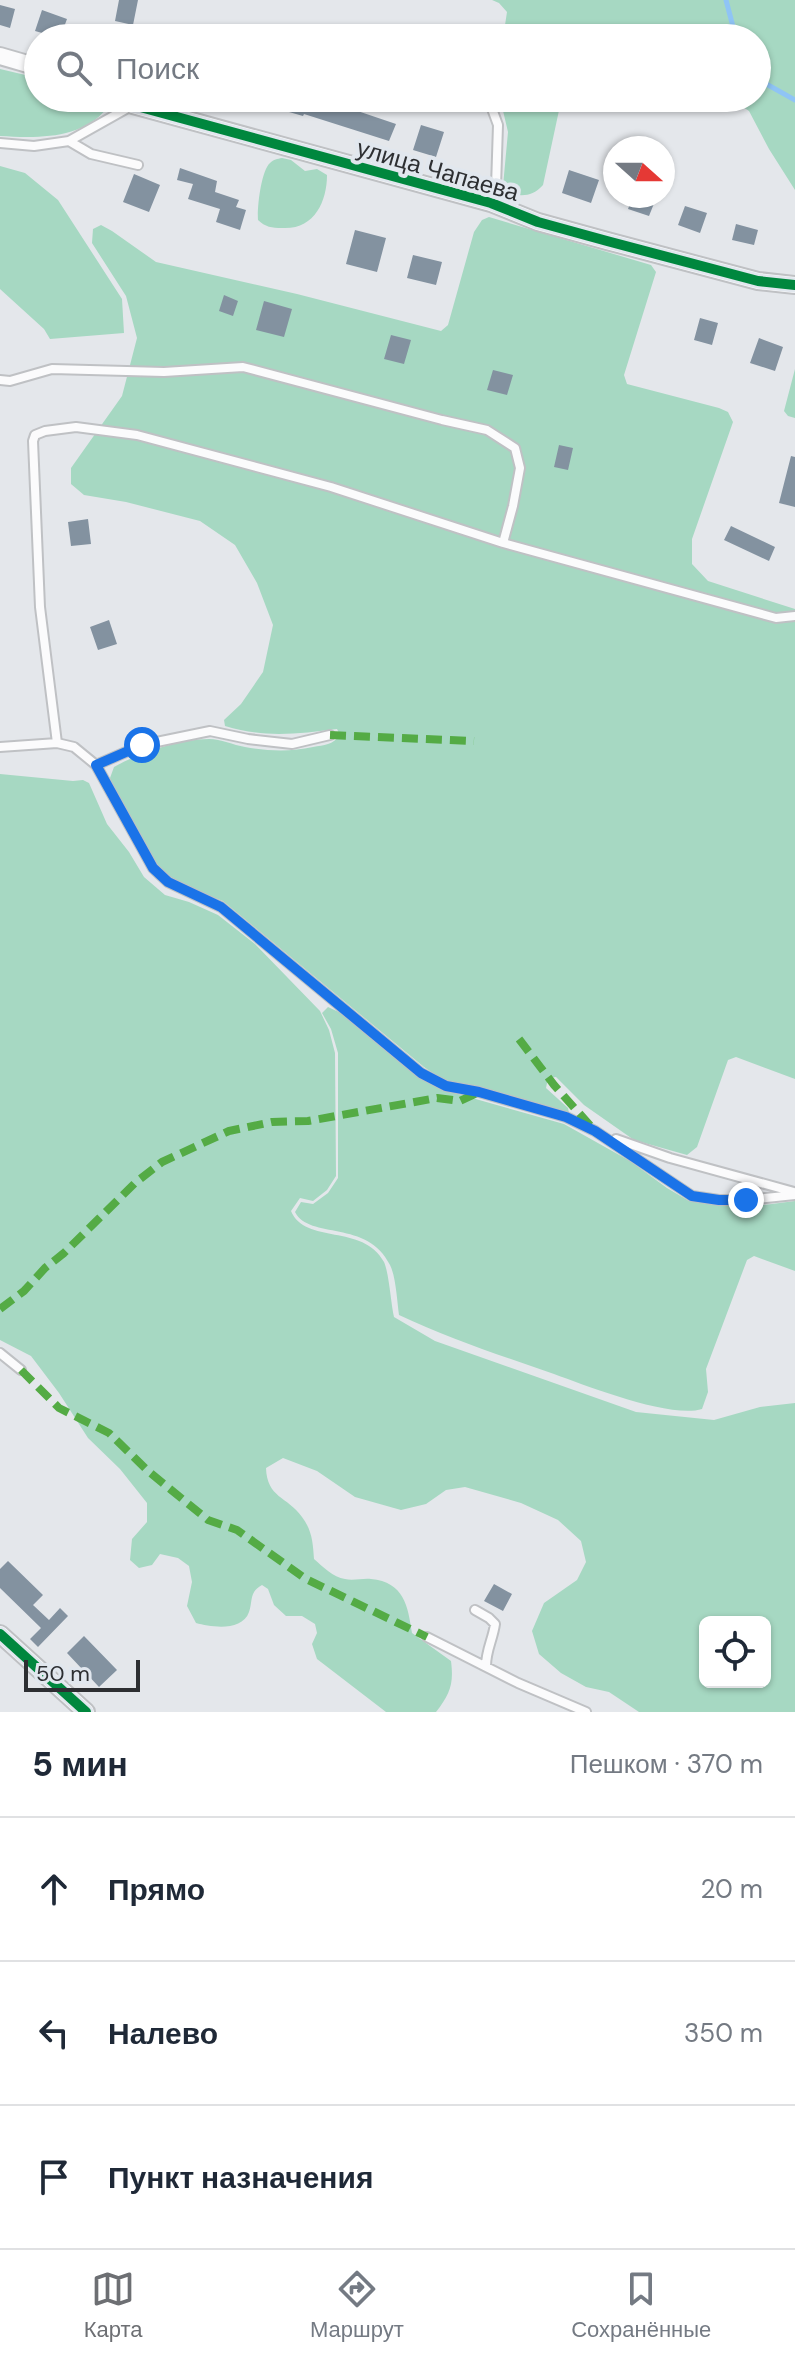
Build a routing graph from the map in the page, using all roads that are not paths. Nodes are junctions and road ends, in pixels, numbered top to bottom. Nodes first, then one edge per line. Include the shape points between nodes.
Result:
1 (0, 56) edge
2 (24, 63) edge
3 (121, 112) edge
4 (159, 112) edge
5 (493, 112) edge
6 (69, 141) junction
7 (0, 143) edge
8 (138, 165) dead end
9 (491, 203) junction
10 (795, 285) edge
11 (0, 380) edge
12 (503, 543) junction
13 (795, 616) edge
14 (330, 735) dead end
15 (57, 743) junction
16 (0, 747) edge
17 (96, 765) junction
18 (595, 1131) junction
19 (795, 1193) edge
20 (0, 1353) edge
21 (21, 1370) dead end
22 (475, 1610) dead end
23 (0, 1634) edge
24 (427, 1637) dead end
25 (486, 1666) junction
26 (86, 1712) edge
27 (586, 1712) edge

1 - 2 street
3 - 6 lane
4 - 9 street, улица Чапаева
5 - 9 lane via 498,125
6 - 7 lane
6 - 8 lane via 91,154
9 - 10 street, улица Чапаева via 538,222 758,281
11 - 12 lane via 52,369 164,372 243,367 487,430 515,448 520,468
12 - 13 lane via 776,618
12 - 15 lane via 331,487 137,435 76,427 35,435 40,607
14 - 17 lane via 292,744 210,731 142,745
15 - 16 lane
15 - 17 lane via 74,747
17 - 18 lane via 153,868 168,882 221,907 421,1073 446,1086 566,1117
18 - 19 lane
18 - 19 lane via 692,1196 746,1200
20 - 21 lane
22 - 25 lane via 495,1624
23 - 26 street
24 - 25 lane
25 - 27 lane

